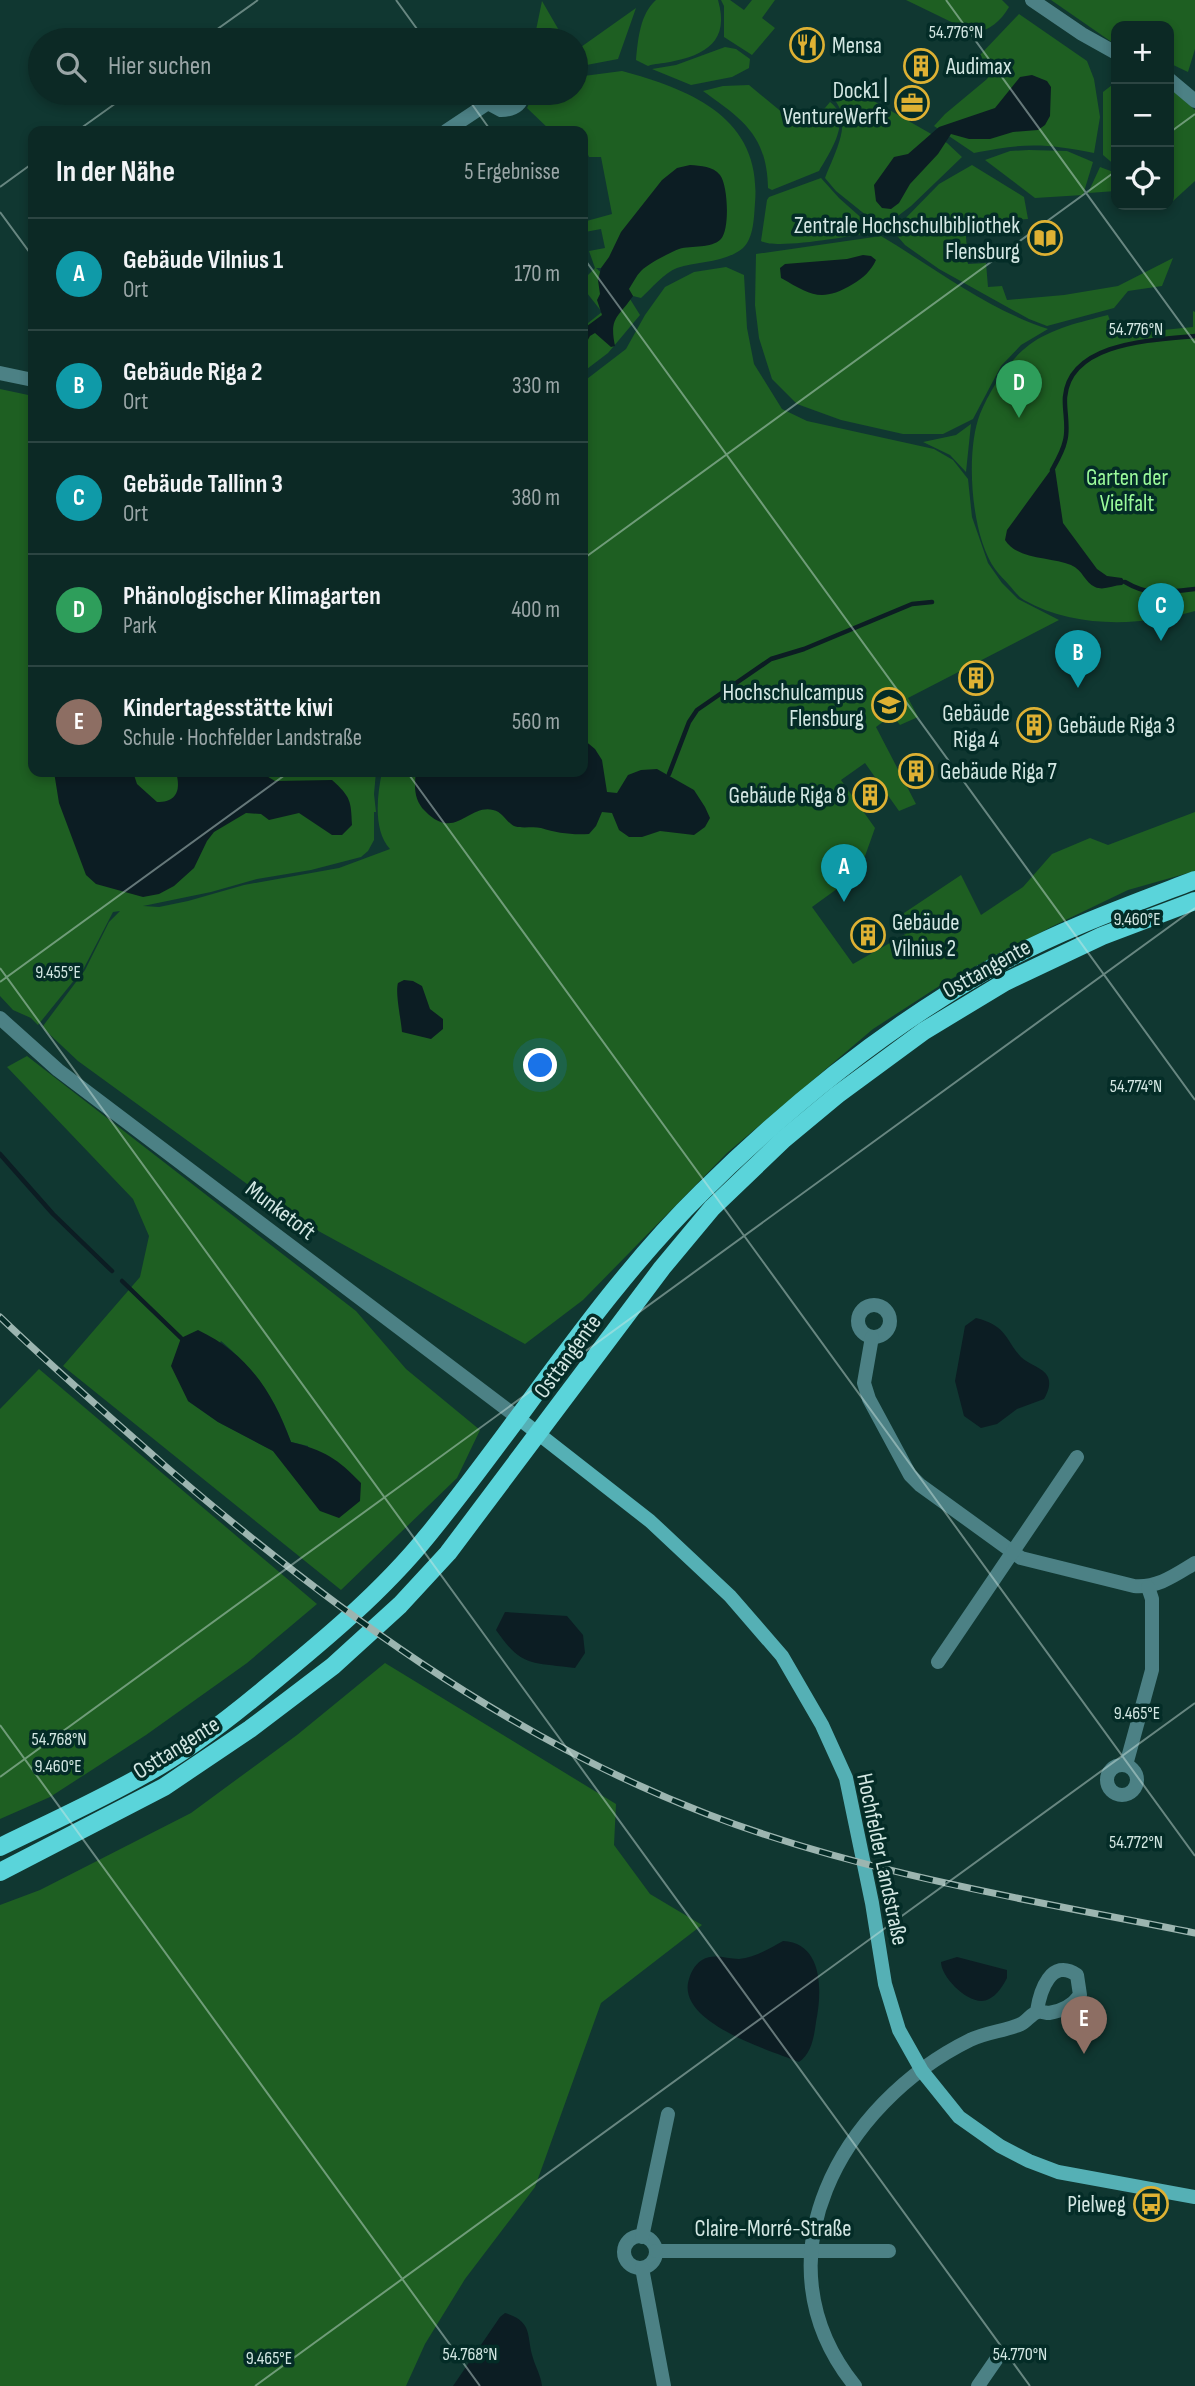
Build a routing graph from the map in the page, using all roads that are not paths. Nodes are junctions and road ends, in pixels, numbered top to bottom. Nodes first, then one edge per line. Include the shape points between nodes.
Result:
1 (1032, 0) edge
2 (1111, 50) edge
3 (1174, 83) edge
4 (1195, 101) edge
5 (478, 105) edge
6 (495, 105) edge
7 (516, 105) edge
8 (452, 126) edge
9 (0, 373) edge
10 (28, 379) edge
11 (1195, 880) edge
12 (1195, 901) edge
13 (0, 1017) edge
14 (872, 1337) dead end
15 (517, 1417) junction
16 (539, 1435) junction
17 (1077, 1457) dead end
18 (1011, 1552) junction
19 (1195, 1563) edge
20 (1148, 1587) junction
21 (939, 1662) dead end
22 (1126, 1765) dead end
23 (0, 1847) edge
24 (0, 1872) edge
25 (1037, 2011) dead end
26 (922, 2071) junction
27 (668, 2114) dead end
28 (1195, 2197) edge
29 (642, 2237) junction
30 (889, 2250) dead end
31 (656, 2251) junction
32 (810, 2252) junction
33 (642, 2268) junction
34 (1000, 2354) dead end
35 (664, 2386) edge
36 (855, 2386) edge
37 (978, 2386) edge

1 - 2 street
3 - 4 street
5 - 8 street
6 - 7 street via 501,110
9 - 10 street
11 - 15 main road, Osttangente via 1094,919 996,965 915,1015 826,1079 699,1194 644,1253
12 - 16 main road, Osttangente via 1102,936 1005,982 924,1031 837,1095 712,1208
13 - 15 street, Munketoft via 58,1070
14 - 18 street via 864,1383 910,1475
15 - 16 main road, Munketoft
15 - 23 main road, Osttangente via 427,1537 313,1650 234,1714 150,1772
16 - 24 main road, Osttangente via 448,1553 400,1605 332,1666 164,1787
16 - 26 main road, Hochfelder Landstraße via 650,1521 730,1595 782,1656 846,1778 885,1984 899,2030
17 - 18 street
18 - 20 street via 1033,1562
18 - 21 street
19 - 20 street
20 - 22 street via 1152,1670
25 - 26 street via 1021,2024 973,2038
26 - 28 main road, Hochfelder Landstraße via 959,2117 1029,2161 1058,2172
26 - 32 street via 863,2124 844,2153 823,2199
27 - 29 street
29 - 31 street via 653,2242
29 - 33 street via 630,2241 625,2255 629,2264
30 - 32 street, Claire-Morré-Straße
31 - 32 street, Claire-Morré-Straße
31 - 33 street via 653,2262
32 - 36 street via 820,2326 839,2367
33 - 35 street
34 - 37 street

